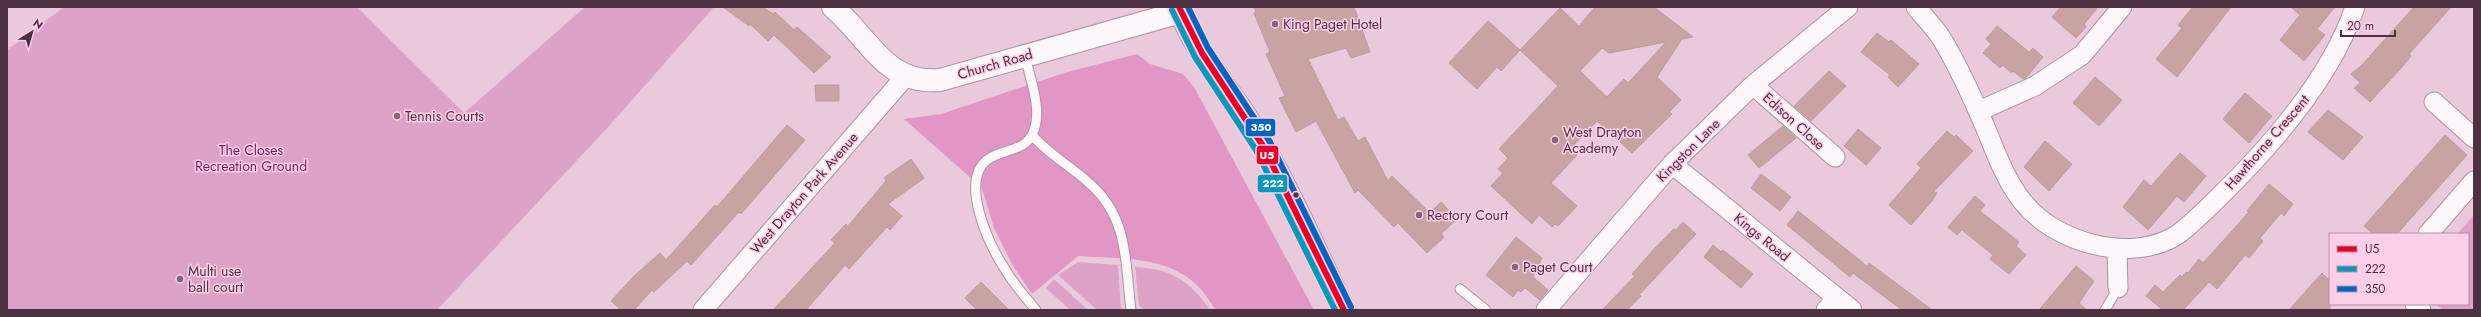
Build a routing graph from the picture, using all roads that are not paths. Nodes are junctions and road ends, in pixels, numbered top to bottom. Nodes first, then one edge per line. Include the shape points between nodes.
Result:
1 (833, 7) edge
2 (1848, 7) edge
3 (1916, 7) edge
4 (2122, 7) edge
5 (2355, 7) edge
6 (1180, 10) edge
7 (1025, 56) junction
8 (905, 77) junction
9 (1753, 85) junction
10 (2434, 102) dead end
11 (1979, 111) junction
12 (1032, 134) junction
13 (2474, 138) edge
14 (1835, 157) dead end
15 (1672, 164) junction
16 (2474, 181) edge
17 (2429, 233) edge
18 (2117, 249) junction
19 (2118, 288) joint
20 (1460, 289) dead end
21 (1832, 304) edge
22 (703, 310) edge
23 (1036, 310) edge
24 (1131, 310) edge
25 (1344, 310) edge
26 (1486, 310) edge
27 (1546, 310) edge
28 (1852, 310) edge
29 (2105, 310) edge

1 - 8 street, Church Road via 877,54
2 - 9 street, Kingston Lane
3 - 11 street, Hawthorne Crescent via 1940,36
4 - 11 street via 2082,56 2035,86
5 - 18 street, Hawthorne Crescent via 2346,35 2313,89 2247,170 2176,235 2155,243
6 - 7 street, Church Road
6 - 25 street via 1192,38 1250,122 1291,196
7 - 8 street, Church Road via 940,80 925,81
7 - 12 lane via 1037,109
8 - 22 street, West Drayton Park Avenue
9 - 14 street, Edison Close
9 - 15 street, Kingston Lane
10 - 13 street
11 - 18 street, Hawthorne Crescent via 2006,175 2024,203 2043,221 2065,234 2091,245
12 - 23 lane via 1022,146 986,161 975,182 986,234 1002,266
12 - 24 lane via 1106,200 1120,226
15 - 21 street, Kings Road
15 - 27 street, Kingston Lane
16 - 17 street
18 - 19 street
19 - 29 lane
20 - 26 lane
21 - 28 street, Kings Road

